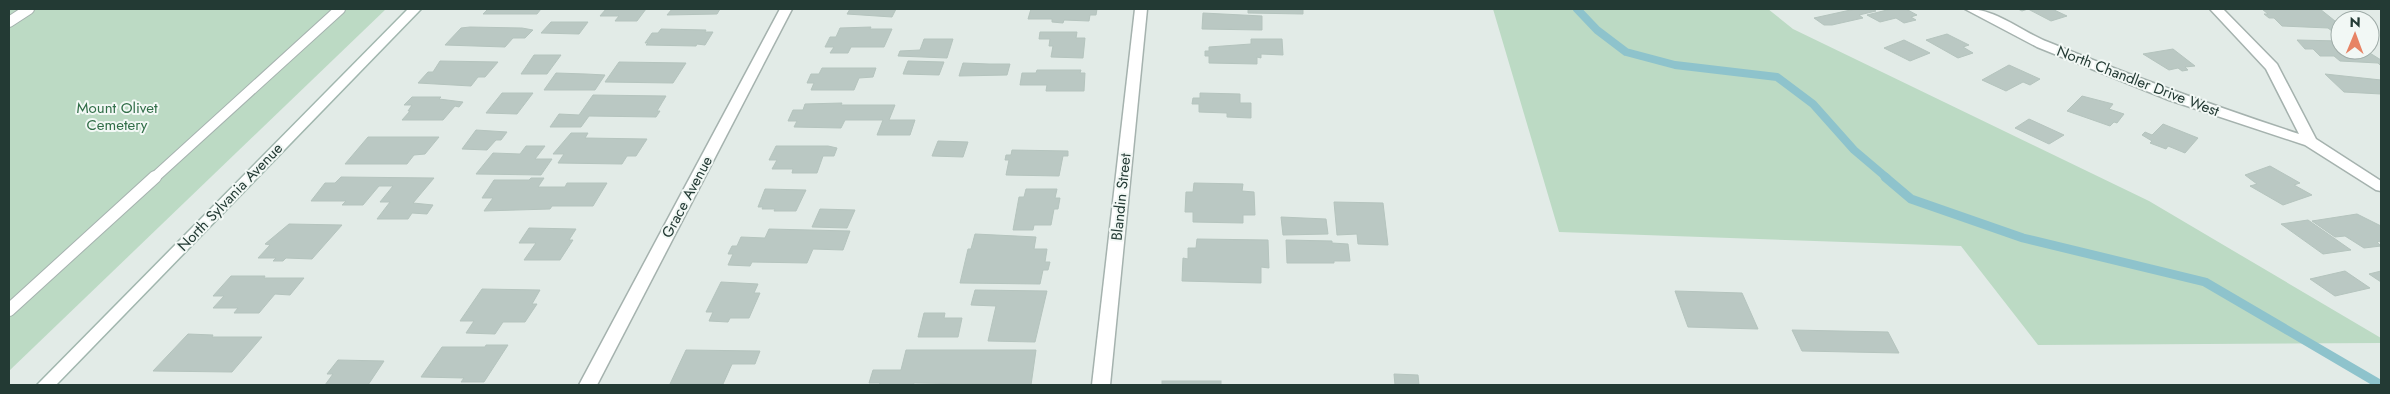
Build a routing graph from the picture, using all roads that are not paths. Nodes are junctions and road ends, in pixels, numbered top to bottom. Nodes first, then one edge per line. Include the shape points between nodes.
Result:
1 (29, 9) edge
2 (340, 9) edge
3 (414, 9) edge
4 (786, 9) edge
5 (1141, 9) edge
6 (1971, 9) edge
7 (2216, 9) edge
8 (9, 22) edge
9 (2310, 142) junction
10 (2381, 187) edge
11 (9, 310) edge
12 (46, 385) edge
13 (588, 385) edge
14 (1102, 385) edge

1 - 8 lane
2 - 11 lane
3 - 12 street, North Sylvania Avenue
4 - 13 street, Grace Avenue
5 - 14 street, Blandin Street
6 - 9 street, North Chandler Drive West via 2041,44 2174,97
7 - 9 street via 2272,66
9 - 10 street, North Chandler Drive West

